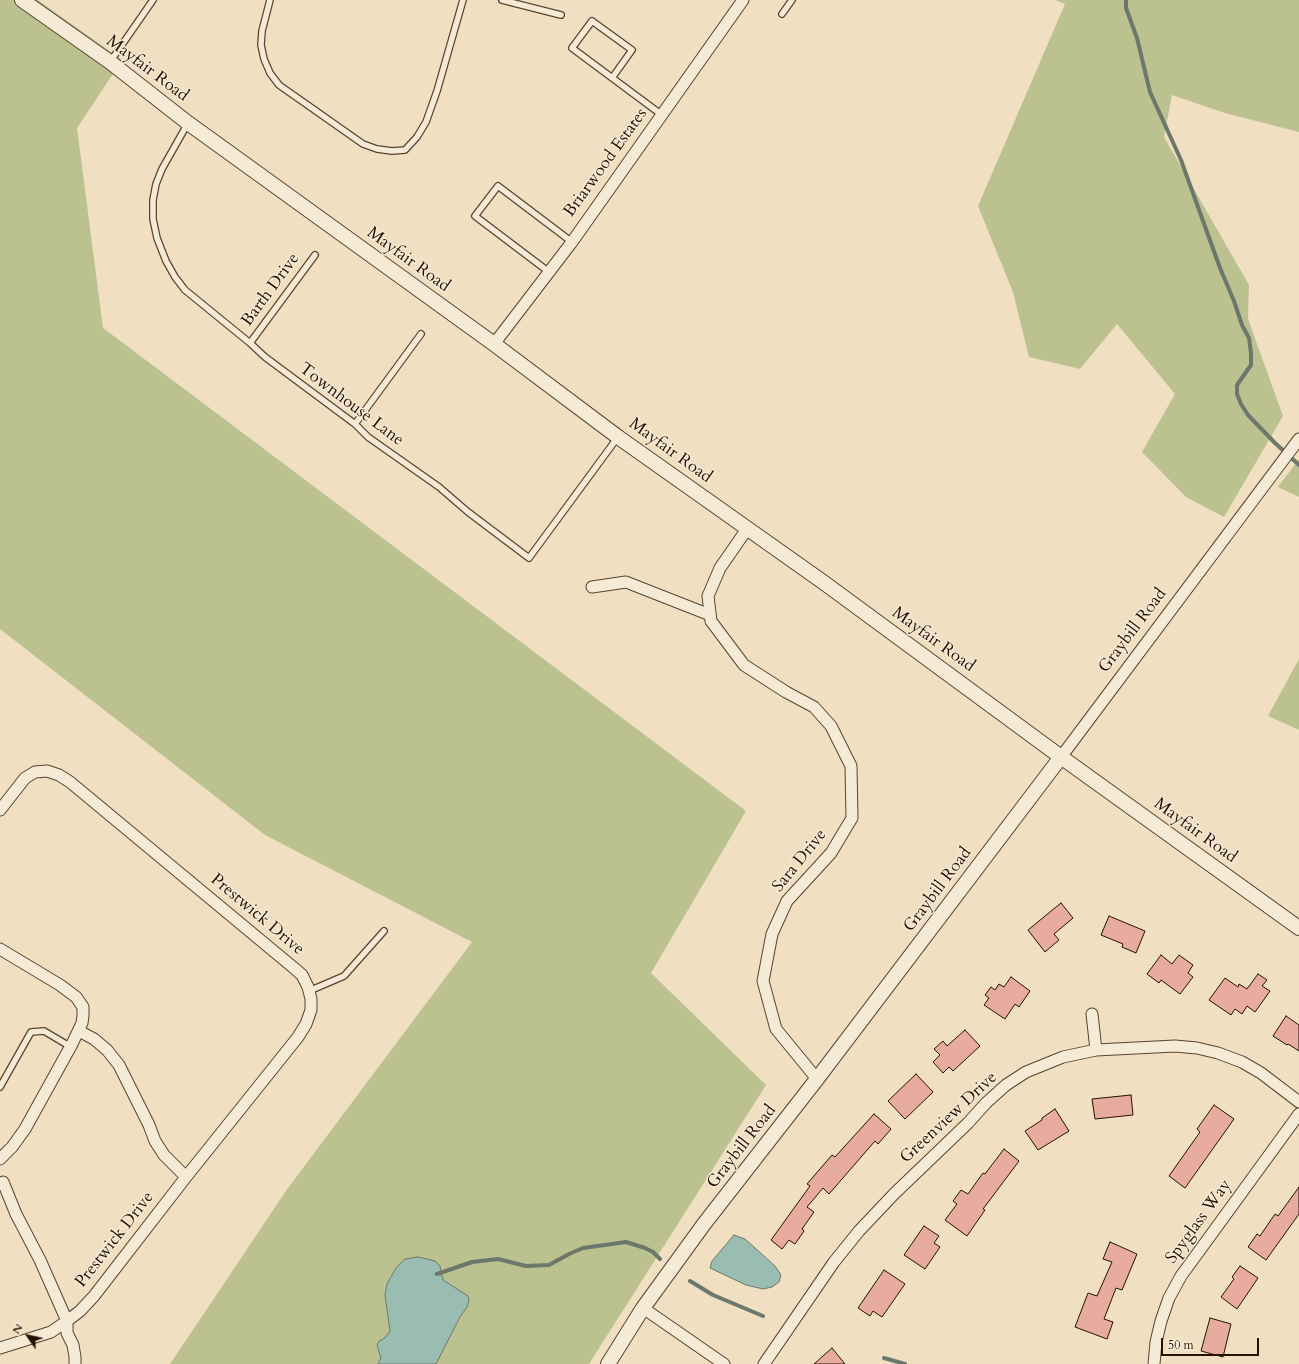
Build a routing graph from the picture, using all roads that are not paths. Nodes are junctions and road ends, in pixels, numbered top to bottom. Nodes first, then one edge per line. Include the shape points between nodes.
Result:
1 (22, 0) edge
2 (153, 0) edge
3 (270, 0) edge
4 (463, 0) edge
5 (502, 0) edge
6 (743, 0) edge
7 (792, 0) edge
8 (782, 14) dead end
9 (561, 15) dead end
10 (110, 62) junction
11 (612, 78) junction
12 (662, 115) junction
13 (188, 123) junction
14 (572, 242) junction
15 (315, 255) dead end
16 (549, 272) junction
17 (421, 334) dead end
18 (250, 342) junction
19 (494, 344) junction
20 (355, 424) junction
21 (618, 437) junction
22 (1299, 439) edge
23 (748, 529) junction
24 (592, 587) dead end
25 (710, 616) junction
26 (1061, 757) junction
27 (0, 810) edge
28 (1299, 928) edge
29 (384, 931) dead end
30 (0, 949) edge
31 (309, 991) junction
32 (1092, 1014) dead end
33 (79, 1030) junction
34 (70, 1047) junction
35 (1096, 1050) junction
36 (817, 1079) junction
37 (0, 1087) edge
38 (1299, 1102) edge
39 (1299, 1114) edge
40 (0, 1159) edge
41 (186, 1177) junction
42 (3, 1182) dead end
43 (643, 1308) junction
44 (67, 1321) junction
45 (0, 1348) edge
46 (75, 1364) edge
47 (608, 1364) edge
48 (724, 1364) edge
49 (764, 1364) edge
50 (1154, 1364) edge

1 - 10 street, Mayfair Road
2 - 10 lane
3 - 4 lane via 261,45 270,73 284,89 363,144 377,150 392,151 405,150 423,127 434,99
5 - 9 lane
6 - 12 street, Briarwood Estates
7 - 8 lane
10 - 13 street, Mayfair Road
11 - 11 lane via 572,48 592,21 632,50
11 - 12 lane
12 - 14 street, Briarwood Estates
13 - 18 lane, Townhouse Lane via 156,184 153,219 157,238 166,261 185,290
13 - 19 street, Mayfair Road
14 - 16 street, Briarwood Estates
14 - 16 lane via 498,186 476,216
15 - 18 lane, Barth Drive
16 - 19 street, Briarwood Estates
17 - 20 lane
18 - 20 lane, Townhouse Lane via 265,357
19 - 21 street, Mayfair Road
20 - 21 lane, Townhouse Lane via 368,437 439,487 529,558
21 - 23 street, Mayfair Road
22 - 26 street, Graybill Road
23 - 25 street, Sara Drive via 720,568 708,596
23 - 26 street, Mayfair Road
24 - 25 street via 626,582
25 - 36 street, Sara Drive via 711,621 744,664 814,707 832,726 851,766 852,818 831,853 788,901 772,934 763,981 776,1029
26 - 28 street, Mayfair Road
26 - 36 street, Graybill Road
27 - 31 street, Prestwick Drive via 24,778 35,772 47,771 59,775 294,968 302,976
29 - 31 lane via 344,976
30 - 33 street via 76,997 83,1007
31 - 41 street, Prestwick Drive via 311,1010 298,1037
32 - 35 street
33 - 34 street
33 - 41 street via 107,1050 119,1065 155,1141 164,1155
34 - 37 lane via 44,1031 31,1032
34 - 40 street via 26,1129
35 - 38 street, Greenview Drive via 1175,1046 1218,1053 1261,1073
35 - 49 street, Greenview Drive via 1063,1057 1026,1072 986,1103 859,1230
36 - 43 street, Graybill Road via 704,1224
39 - 50 street, Spyglass Way via 1181,1276 1169,1298 1161,1321
41 - 44 street, Prestwick Drive via 94,1296 80,1312
42 - 44 street, Prestwick Drive
43 - 47 street, Graybill Road
43 - 48 street
44 - 45 street, Prestwick Drive via 52,1332
44 - 46 street, Prestwick Drive via 67,1333 76,1357

